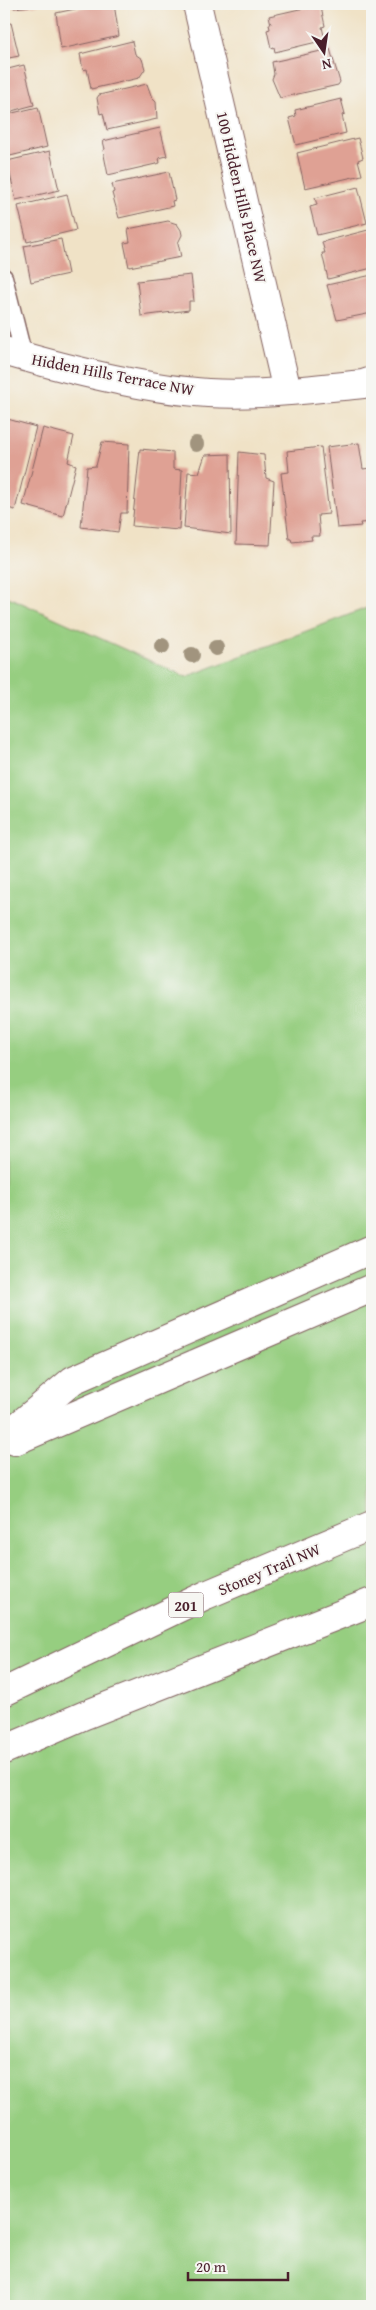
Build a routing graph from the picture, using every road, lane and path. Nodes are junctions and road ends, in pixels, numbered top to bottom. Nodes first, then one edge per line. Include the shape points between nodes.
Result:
1 (197, 4) edge
2 (4, 277) edge
3 (14, 354) edge
4 (372, 381) edge
5 (287, 391) junction
6 (372, 1249) edge
7 (372, 1288) edge
8 (4, 1438) edge
9 (4, 1446) edge
10 (372, 1525) edge
11 (372, 1602) edge
12 (4, 1692) edge
13 (4, 1750) edge

1 - 5 main road, 100 Hidden Hills Place NW
2 - 3 lane
3 - 5 main road, Hidden Hills Terrace NW via 142,384 208,393
4 - 5 main road, Hidden Hills Terrace NW
6 - 8 main road via 73,1380
7 - 9 main road
10 - 12 main road, Stoney Trail NW / 201 via 206,1595
11 - 13 main road via 94,1711

